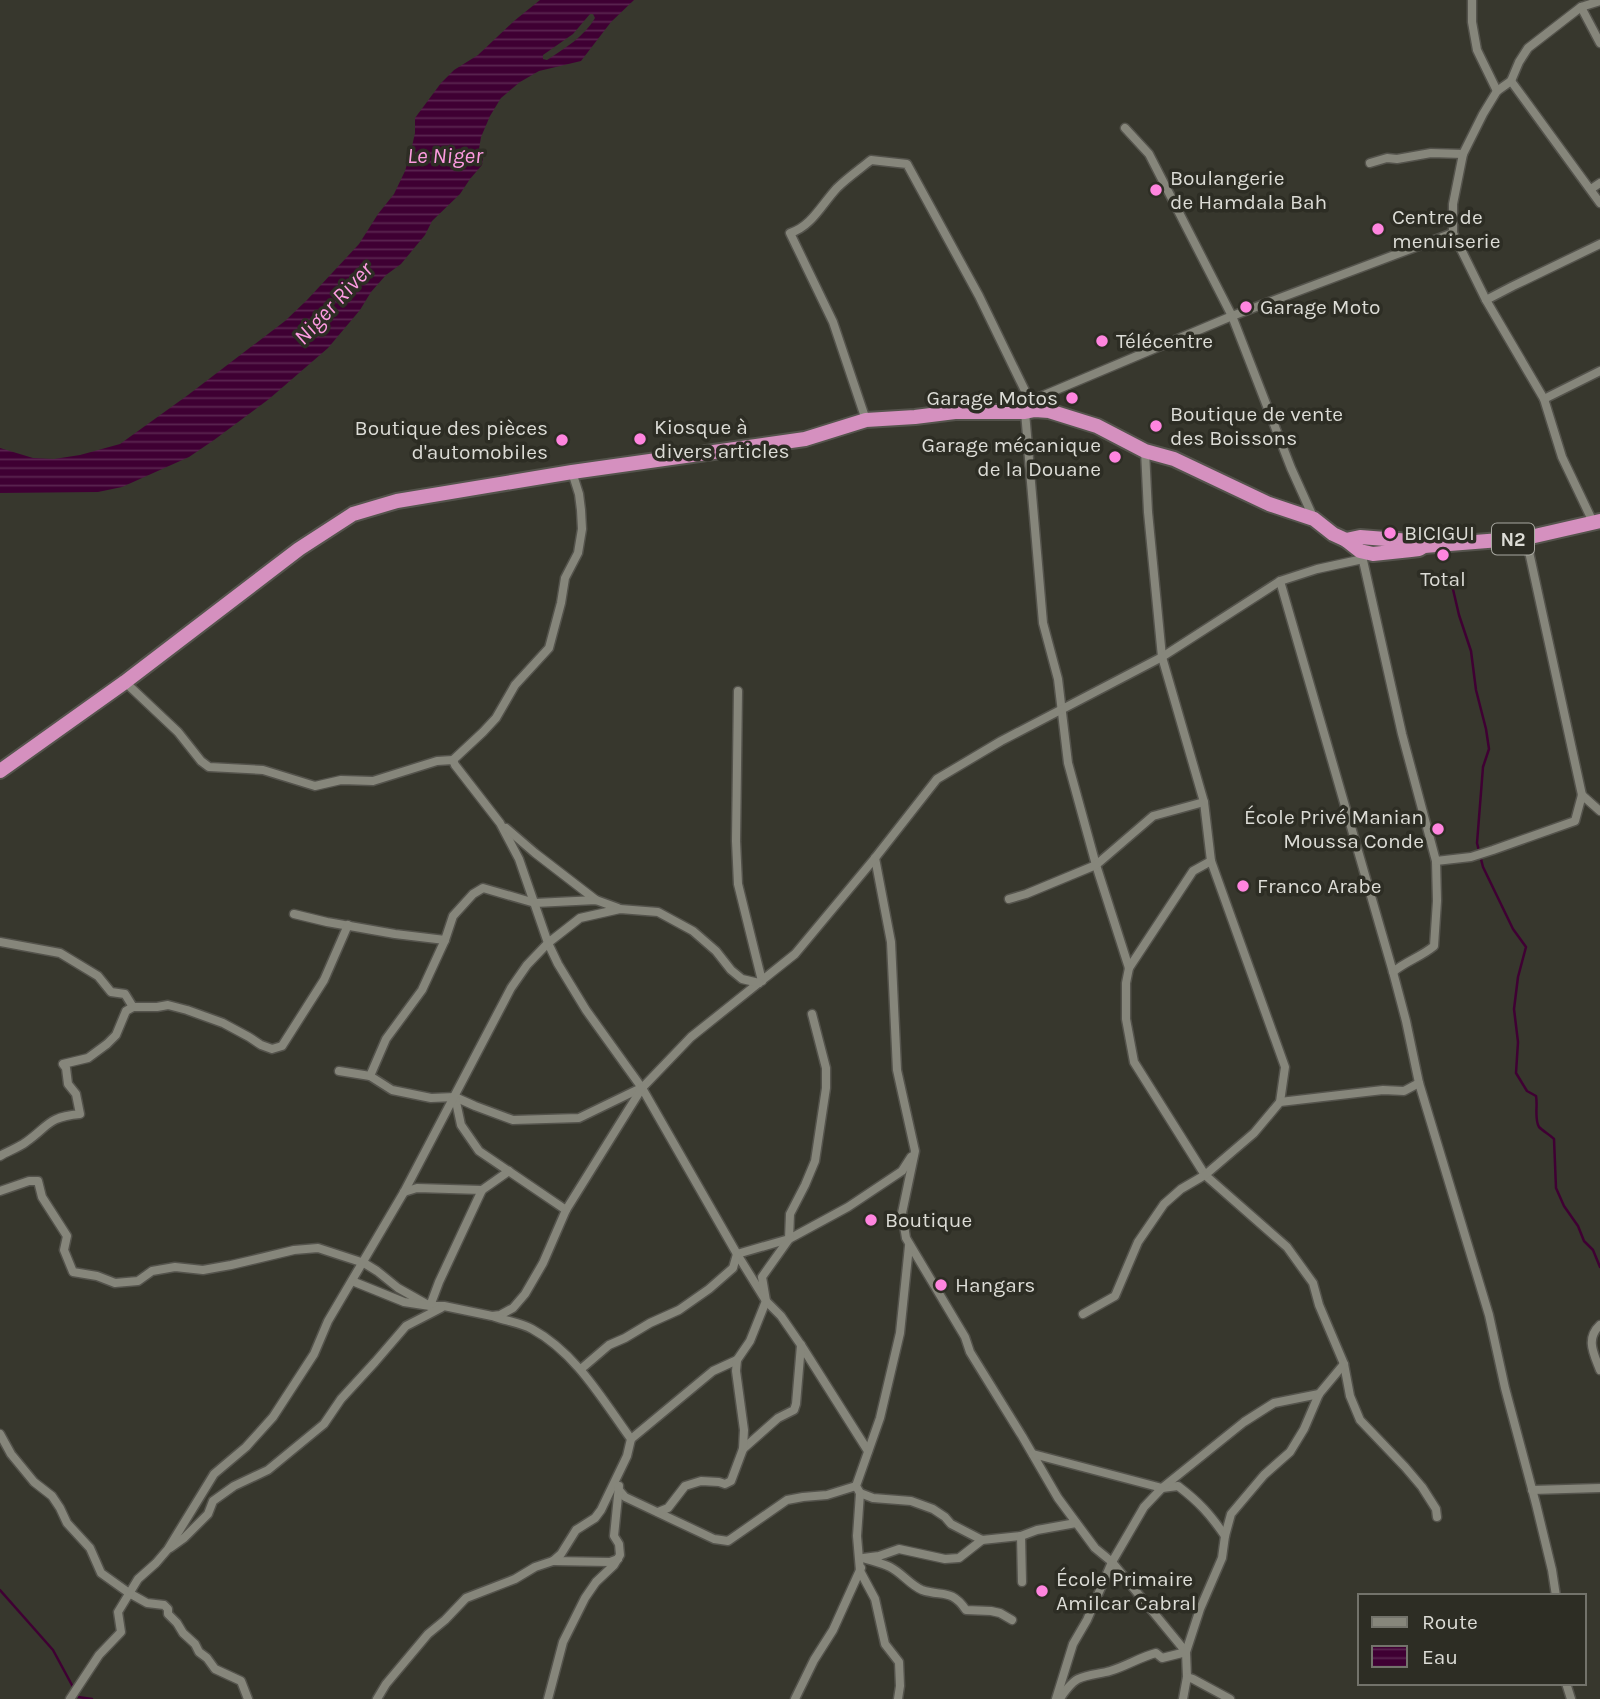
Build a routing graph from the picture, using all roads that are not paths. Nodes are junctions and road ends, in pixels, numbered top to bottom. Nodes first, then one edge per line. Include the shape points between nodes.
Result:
1 (1472, 0) edge
2 (1600, 1) edge
3 (1581, 7) junction
4 (1600, 43) edge
5 (1511, 81) junction
6 (1497, 91) junction
7 (1125, 128) dead end
8 (1463, 155) junction
9 (1370, 163) dead end
10 (1600, 183) edge
11 (1591, 189) junction
12 (1600, 203) edge
13 (1454, 233) junction
14 (1600, 244) edge
15 (1486, 300) junction
16 (1232, 316) junction
17 (1600, 371) edge
18 (1544, 399) junction
19 (1028, 406) junction
20 (866, 420) junction
21 (1146, 451) junction
22 (572, 472) junction
23 (1314, 519) junction
24 (1597, 521) edge
25 (1525, 538) junction
26 (1357, 547) junction
27 (1280, 581) junction
28 (1162, 657) junction
29 (125, 682) junction
30 (738, 691) dead end
31 (1061, 710) junction
32 (453, 760) junction
33 (0, 771) edge
34 (1582, 795) junction
35 (1205, 802) junction
36 (1600, 811) edge
37 (500, 823) junction
38 (875, 858) junction
39 (1211, 861) junction
40 (1436, 862) junction
41 (1096, 865) junction
42 (1009, 899) dead end
43 (596, 900) junction
44 (535, 903) junction
45 (620, 909) junction
46 (295, 914) dead end
47 (348, 925) junction
48 (445, 940) junction
49 (0, 942) edge
50 (548, 943) junction
51 (1129, 968) junction
52 (1393, 972) junction
53 (761, 982) junction
54 (133, 1007) junction
55 (812, 1014) dead end
56 (339, 1072) dead end
57 (370, 1076) junction
58 (1419, 1083) junction
59 (642, 1088) junction
60 (455, 1097) junction
61 (1280, 1102) junction
62 (915, 1151) junction
63 (0, 1156) edge
64 (509, 1171) junction
65 (1205, 1175) junction
66 (482, 1190) junction
67 (0, 1191) edge
68 (404, 1192) junction
69 (566, 1210) junction
70 (789, 1238) junction
71 (909, 1246) junction
72 (737, 1254) junction
73 (364, 1262) junction
74 (352, 1281) junction
75 (766, 1300) junction
76 (430, 1306) junction
77 (444, 1306) junction
78 (1083, 1314) dead end
79 (492, 1316) junction
80 (1600, 1325) edge
81 (801, 1345) junction
82 (737, 1360) junction
83 (1344, 1364) junction
84 (581, 1369) junction
85 (1600, 1370) edge
86 (1318, 1394) junction
87 (0, 1434) edge
88 (631, 1439) junction
89 (743, 1448) junction
90 (868, 1451) junction
91 (1033, 1454) junction
92 (617, 1476) junction
93 (1162, 1488) junction
94 (1600, 1489) edge
95 (619, 1490) junction
96 (858, 1490) junction
97 (1531, 1490) junction
98 (658, 1512) junction
99 (1437, 1517) dead end
100 (1076, 1522) junction
101 (1021, 1536) junction
102 (1225, 1536) junction
103 (982, 1540) junction
104 (168, 1549) junction
105 (863, 1558) junction
106 (618, 1559) junction
107 (553, 1561) junction
108 (1112, 1562) junction
109 (860, 1571) junction
110 (1022, 1581) dead end
111 (129, 1593) junction
112 (1556, 1594) edge
113 (1012, 1620) dead end
114 (1186, 1652) junction
115 (1187, 1677) junction
116 (70, 1699) edge
117 (248, 1699) edge
118 (377, 1699) edge
119 (548, 1699) edge
120 (794, 1699) edge
121 (898, 1699) edge
122 (1058, 1699) edge
123 (1183, 1699) edge
124 (1230, 1699) edge

1 - 6 street via 1477,50
2 - 3 street
3 - 4 street
3 - 5 street via 1528,48
5 - 6 street
5 - 11 street
6 - 8 street
7 - 16 street via 1149,154
8 - 9 street via 1431,153
8 - 13 street via 1453,204
10 - 11 street
11 - 12 street
13 - 15 street
13 - 16 street
14 - 15 street
15 - 18 street
16 - 19 street
16 - 23 street
17 - 18 street
18 - 24 street via 1562,457
19 - 20 highway
19 - 20 street via 979,296 907,164 871,160 839,187 806,225 790,233 833,321
19 - 21 highway via 1097,426
19 - 31 street via 1043,623
20 - 22 highway via 805,439
21 - 23 highway
21 - 28 street
22 - 29 highway via 397,500 353,514
22 - 32 street via 582,529 548,648 515,685 496,718
23 - 26 highway
24 - 25 highway, N2
25 - 26 highway, N2 via 1373,554
25 - 34 street
26 - 27 street via 1317,569
26 - 40 street
27 - 28 street
27 - 52 street
28 - 31 street
28 - 35 street
29 - 32 street via 209,767 263,770 315,786 341,780 373,781
29 - 33 highway
30 - 53 street via 738,884
31 - 38 street via 937,779
31 - 41 street via 1068,763
32 - 37 street
34 - 36 street
34 - 40 street via 1575,821 1471,857
35 - 39 street
35 - 41 street via 1153,817
37 - 43 street
37 - 44 street
38 - 53 street via 795,954
38 - 62 street via 891,942 897,1070
39 - 51 street via 1192,871
39 - 61 street via 1285,1067
40 - 52 street via 1434,946
41 - 42 street
41 - 51 street
43 - 44 street
43 - 45 street
44 - 48 street via 483,888 453,916
44 - 50 street
45 - 50 street via 580,918
45 - 53 street via 658,912 693,931 742,979
46 - 47 street
47 - 48 street
47 - 54 street via 324,980 282,1046 272,1049 223,1023 169,1005
48 - 57 street via 422,990 386,1039
49 - 54 street via 60,953 97,976 111,992 125,994
50 - 59 street via 586,1010
50 - 60 street via 511,988
51 - 65 street via 1126,1019 1134,1062
52 - 58 street
53 - 59 street via 691,1037
54 - 63 street via 107,1044 88,1058 63,1064 80,1114 50,1121
55 - 70 street via 827,1068 826,1087 815,1161 790,1214
56 - 57 street
57 - 60 street via 391,1090 431,1098
58 - 61 street via 1404,1091
58 - 97 street via 1489,1315
59 - 60 street via 579,1118 557,1120 513,1120
59 - 69 street
59 - 72 street
60 - 64 street via 461,1125 479,1151
60 - 68 street
61 - 65 street via 1254,1133
62 - 70 street via 902,1171 886,1183
62 - 71 street via 902,1213
64 - 66 street
64 - 69 street
65 - 78 street via 1164,1204 1138,1242 1113,1297
65 - 83 street via 1287,1247 1313,1283
66 - 68 street via 417,1188
66 - 76 street
67 - 73 street via 38,1181 42,1197 67,1236 64,1250 73,1272 116,1283 138,1281 152,1271 175,1266 203,1270 318,1248
68 - 73 street
69 - 79 street via 525,1294 513,1307
70 - 72 street
70 - 75 street via 762,1277
71 - 90 street via 900,1333
71 - 91 street
72 - 75 street
72 - 84 street via 733,1268 709,1289 679,1310 609,1345
73 - 74 street
73 - 76 street
74 - 76 street via 404,1302
74 - 104 street via 314,1354 273,1417 214,1474
75 - 81 street
75 - 82 street
76 - 77 street
77 - 79 street
77 - 104 street via 405,1326 324,1424 268,1470 213,1501 208,1514
79 - 84 street via 531,1328
80 - 85 street via 1591,1346
81 - 89 street via 794,1410
81 - 90 street
82 - 88 street via 713,1371
82 - 89 street
83 - 86 street
83 - 99 street via 1360,1420 1422,1487
84 - 88 street
86 - 93 street via 1274,1404 1244,1422
86 - 102 street via 1290,1452 1231,1514
87 - 111 street via 10,1454 52,1496 66,1523 90,1548 102,1573
88 - 92 street
89 - 98 street via 731,1481 685,1486 668,1508
90 - 96 street
91 - 93 street
91 - 100 street
92 - 95 street
92 - 107 street via 595,1518 576,1530
93 - 102 street via 1178,1486 1209,1513
93 - 108 street via 1144,1507
94 - 97 street
95 - 98 street
95 - 106 street via 614,1536
96 - 98 street via 787,1500 728,1541 714,1539
96 - 103 street via 873,1498 911,1501 933,1509
96 - 109 street
97 - 112 street
100 - 101 street
100 - 108 street
101 - 103 street
101 - 110 street
102 - 114 street via 1222,1559
103 - 105 street via 959,1559 899,1549
104 - 111 street
105 - 109 street
105 - 113 street via 890,1567 923,1590 959,1599 966,1610 991,1611
106 - 107 street
106 - 119 street via 585,1598 563,1642
107 - 118 street via 466,1598 428,1634
108 - 114 street
108 - 122 street via 1073,1644
109 - 120 street
109 - 121 street via 875,1599 885,1644 898,1662
111 - 116 street via 118,1612 121,1632 99,1655
111 - 117 street via 169,1609 168,1614 215,1669 241,1681
114 - 115 street
114 - 122 street via 1162,1658 1156,1653 1079,1679
115 - 123 street
115 - 124 street

